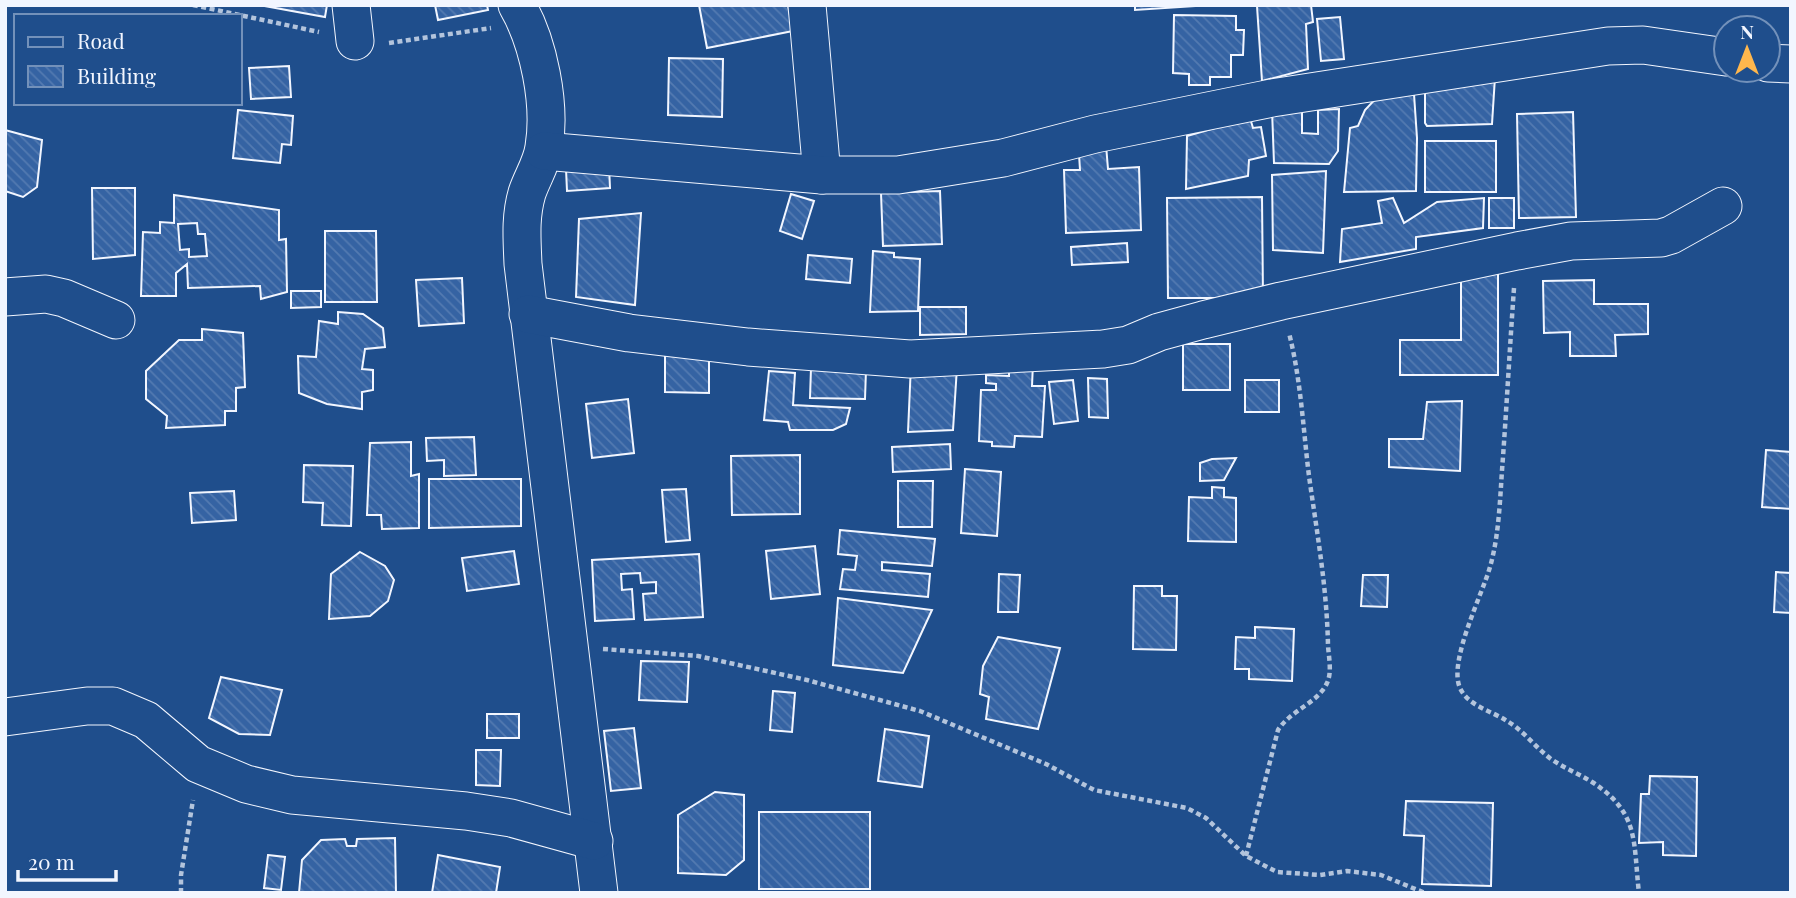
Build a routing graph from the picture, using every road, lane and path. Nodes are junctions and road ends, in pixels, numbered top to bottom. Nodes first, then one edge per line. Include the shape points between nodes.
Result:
1 (351, 5) edge
2 (517, 5) edge
3 (807, 5) edge
4 (355, 41) dead end
5 (1712, 55) edge
6 (544, 151) junction
7 (822, 175) junction
8 (1723, 206) dead end
9 (1517, 251) junction
10 (5, 297) edge
11 (1281, 301) junction
12 (528, 314) junction
13 (116, 320) dead end
14 (570, 647) junction
15 (5, 717) edge
16 (198, 764) junction
17 (594, 841) junction
18 (1246, 856) junction
19 (181, 893) edge
20 (599, 893) edge
21 (1425, 893) edge
22 (1639, 893) edge

1 - 4 street
2 - 6 street via 527,23 543,83
3 - 7 street
5 - 7 street via 1643,45 1608,46 1272,99 1095,134 1003,158 898,175
6 - 7 street
6 - 12 street via 527,192 522,219
8 - 9 street via 1661,238 1571,241
9 - 11 street
9 - 22 path via 1499,520 1457,679 1469,701 1507,721 1550,758 1616,800 1632,828
10 - 13 street via 46,293
11 - 12 street via 1103,349 910,359 722,344
11 - 18 path via 1297,364 1322,553 1330,676 1322,692 1285,719 1278,730
12 - 14 street
14 - 17 street
14 - 18 path via 698,656 920,711 1046,764 1094,790 1187,808 1206,818
15 - 16 street via 113,706 146,720
16 - 17 street via 246,784 292,795 466,811
16 - 19 path
17 - 20 street
18 - 21 path via 1277,872 1381,875

